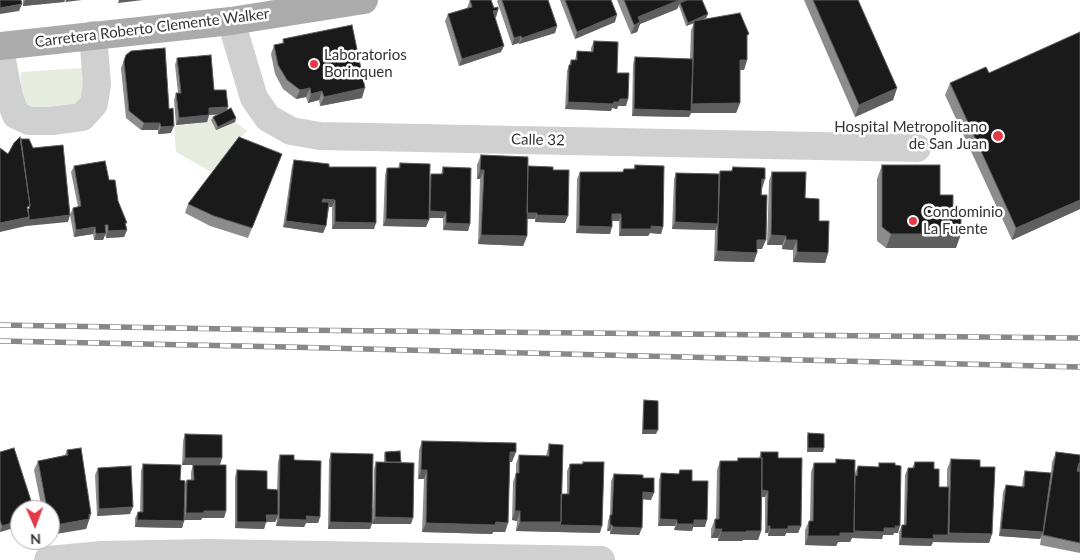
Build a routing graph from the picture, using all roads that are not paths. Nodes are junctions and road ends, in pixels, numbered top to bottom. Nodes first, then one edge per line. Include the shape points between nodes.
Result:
1 (364, 0) edge
2 (231, 21) junction
3 (93, 35) junction
4 (0, 47) edge
5 (917, 148) dead end
6 (209, 557) edge
7 (48, 560) edge
8 (601, 560) edge

1 - 2 main road, Carretera Roberto Clemente Walker
2 - 3 main road, Carretera Roberto Clemente Walker
2 - 5 street, Calle 32 via 254,98 268,118 291,131 320,136
3 - 4 main road, Carretera Roberto Clemente Walker
3 - 4 street via 97,84 94,104 82,117 52,121 29,120 16,114 9,97
6 - 7 street via 102,555
6 - 8 street

